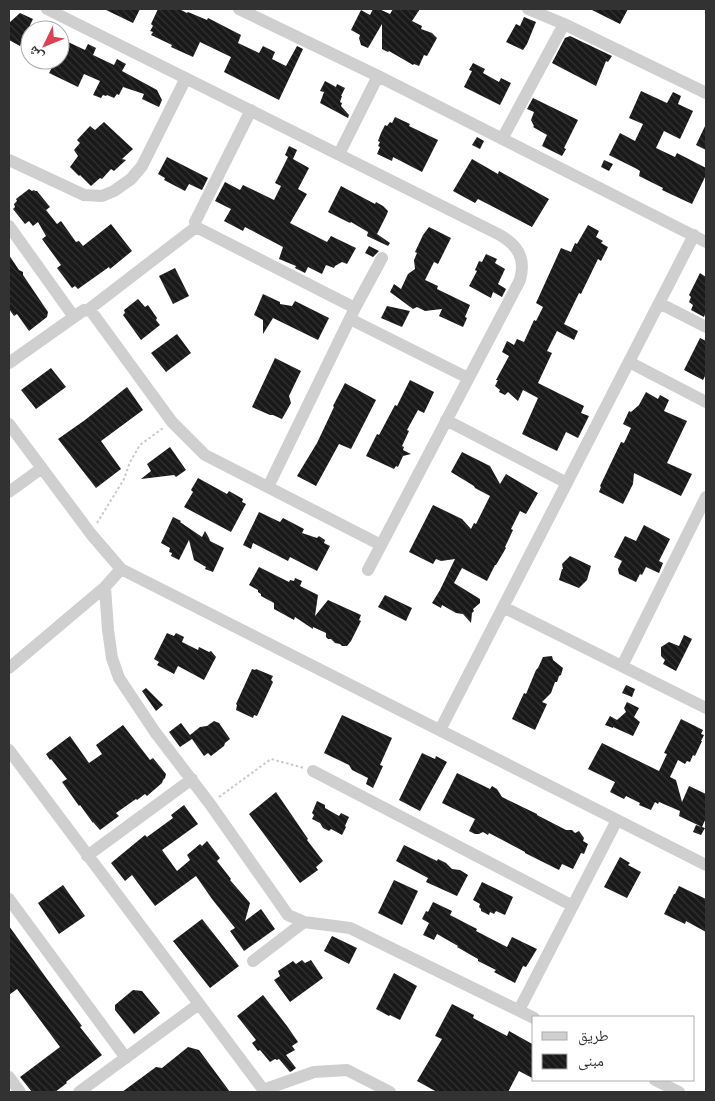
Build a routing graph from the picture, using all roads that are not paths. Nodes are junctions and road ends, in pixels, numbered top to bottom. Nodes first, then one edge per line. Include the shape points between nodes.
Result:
1 (47, 9) edge
2 (239, 9) edge
3 (528, 9) edge
4 (564, 24) junction
5 (378, 76) junction
6 (186, 78) junction
7 (706, 93) edge
8 (251, 110) junction
9 (502, 139) junction
10 (338, 154) junction
11 (9, 160) edge
12 (9, 226) edge
13 (196, 227) junction
14 (694, 235) junction
15 (706, 242) edge
16 (382, 258) dead end
17 (659, 303) junction
18 (88, 310) junction
19 (353, 313) junction
20 (74, 317) junction
21 (706, 327) edge
22 (629, 362) junction
23 (9, 363) edge
24 (468, 378) junction
25 (706, 402) edge
26 (446, 420) junction
27 (9, 424) edge
28 (42, 468) junction
29 (567, 483) junction
30 (268, 488) junction
31 (9, 492) edge
32 (706, 497) edge
33 (381, 545) junction
34 (121, 569) junction
35 (368, 570) dead end
36 (105, 587) junction
37 (503, 607) junction
38 (622, 666) junction
39 (9, 668) edge
40 (706, 708) edge
41 (440, 730) junction
42 (9, 750) edge
43 (313, 771) road end
44 (192, 779) junction
45 (618, 820) junction
46 (88, 856) junction
47 (706, 866) edge
48 (9, 900) edge
49 (573, 906) junction
50 (304, 922) junction
51 (253, 961) dead end
52 (199, 1004) junction
53 (519, 1010) junction
54 (532, 1017) edge
55 (126, 1058) junction
56 (9, 1077) edge
57 (657, 1081) edge
58 (264, 1091) edge
59 (20, 1092) edge
60 (79, 1092) edge
61 (390, 1092) edge
62 (679, 1092) edge

1 - 6 street
2 - 5 street
3 - 4 street
4 - 7 street
4 - 9 street
5 - 9 street
5 - 10 street
6 - 8 street
6 - 11 street via 142,166 114,191 102,196 84,195
8 - 10 street
8 - 13 street via 195,222
9 - 14 street
10 - 24 street via 500,235 516,248 522,260 520,280
12 - 20 street
13 - 18 street
13 - 19 street
14 - 15 street
14 - 17 street
16 - 19 street
17 - 21 street
17 - 22 street
18 - 20 street
18 - 30 street via 172,422 205,455
19 - 24 street
19 - 30 street
20 - 23 street
22 - 25 street
22 - 29 street
24 - 26 street
26 - 29 street
26 - 33 street
27 - 28 street
28 - 31 street
28 - 34 street
29 - 37 street
30 - 33 street
32 - 38 street
33 - 35 street
34 - 36 street
34 - 41 street
36 - 39 street
36 - 44 street via 112,658 119,678
37 - 38 street
37 - 41 street
38 - 40 street
41 - 45 street
42 - 46 street
43 - 49 street
44 - 46 street
44 - 50 street via 288,915
45 - 47 street
45 - 49 street
46 - 52 street
48 - 55 street
49 - 53 street
50 - 51 street
50 - 53 street via 350,928
52 - 55 street
52 - 58 street
53 - 54 street
55 - 60 street
56 - 59 street
57 - 62 street
58 - 61 street via 314,1072 347,1070

